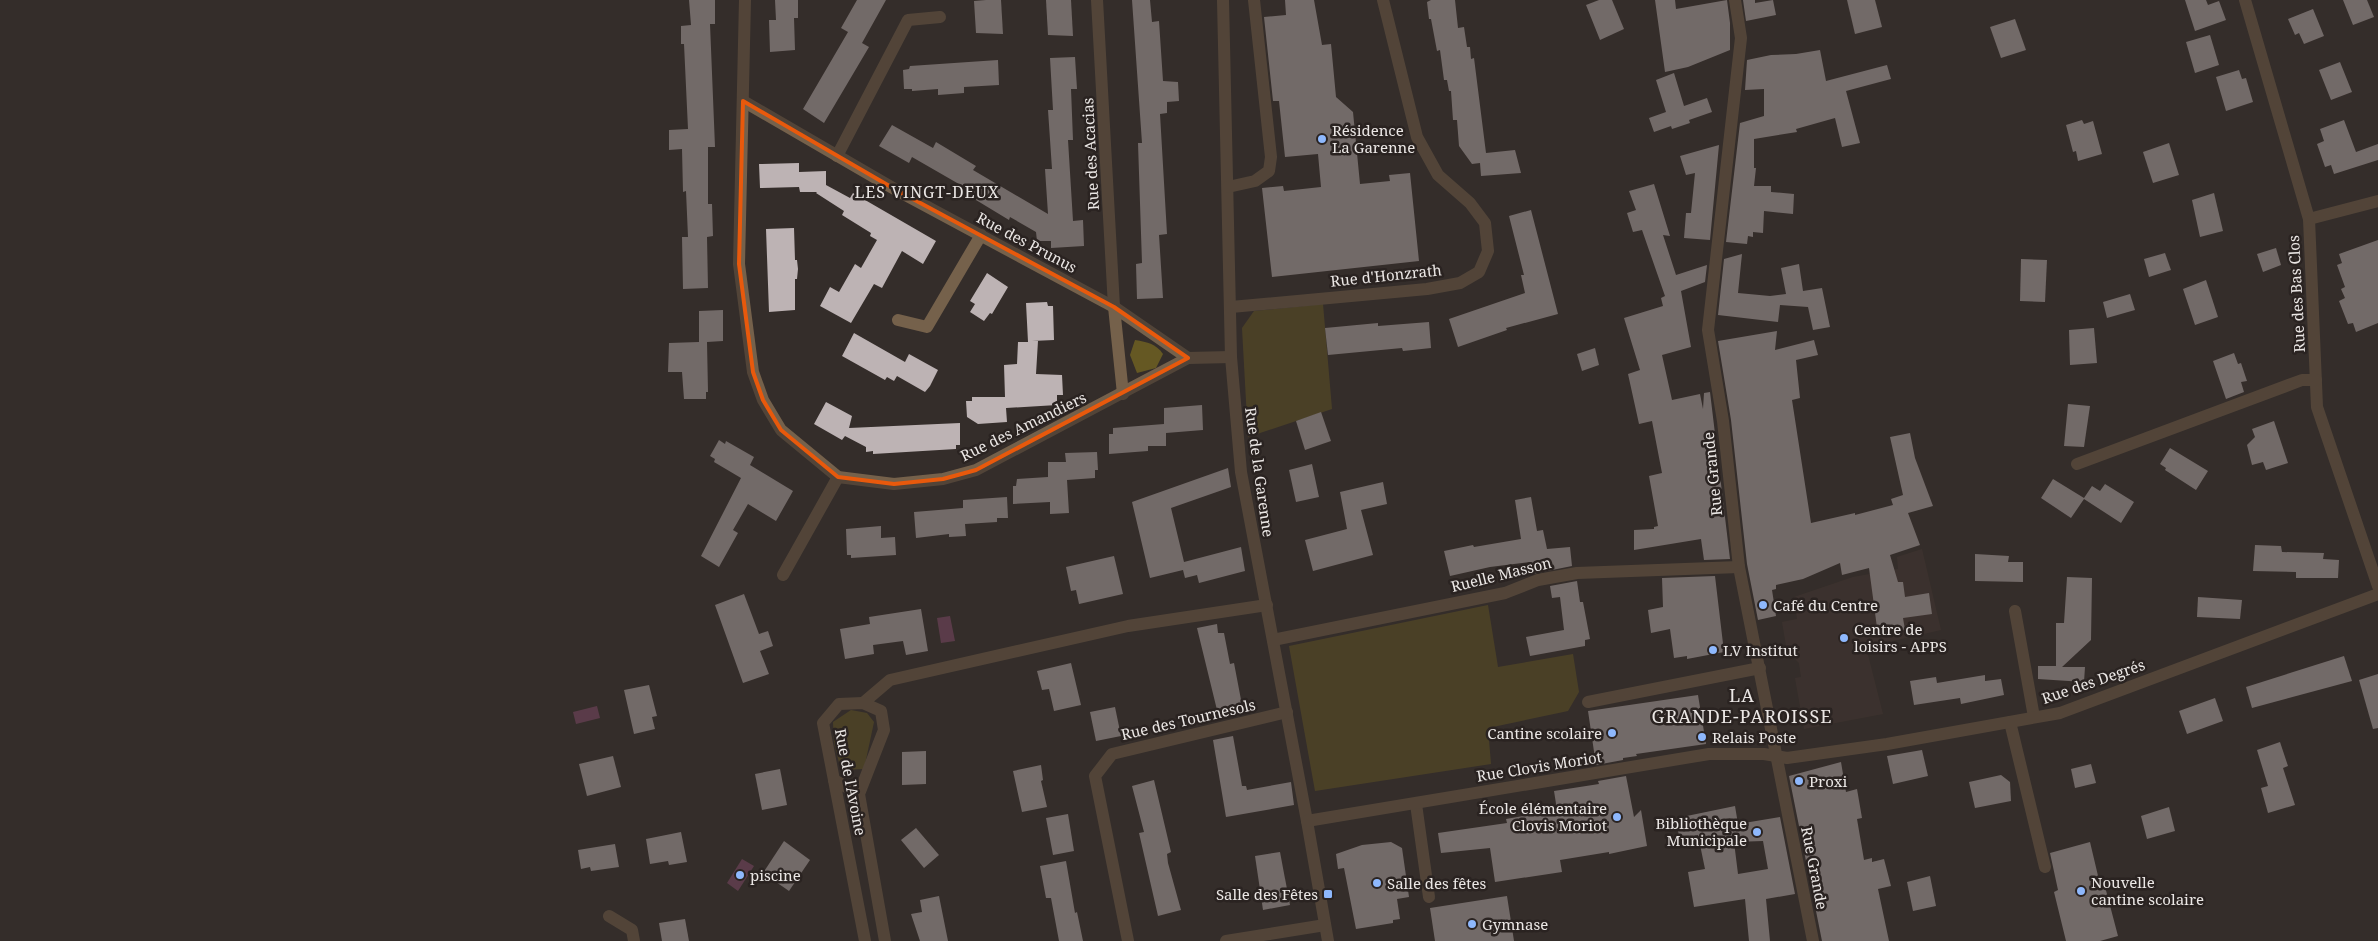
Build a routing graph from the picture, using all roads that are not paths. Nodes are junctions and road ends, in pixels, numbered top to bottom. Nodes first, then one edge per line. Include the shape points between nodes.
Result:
1 (745, 0) edge
2 (1097, 0) edge
3 (1223, 0) edge
4 (1254, 0) edge
5 (1383, 0) edge
6 (1735, 0) edge
7 (2245, 0) edge
8 (940, 18) dead end
9 (743, 101) junction
10 (837, 156) junction
11 (1228, 187) junction
12 (2378, 201) edge
13 (2308, 219) junction
14 (981, 236) junction
15 (1114, 307) junction
16 (1231, 307) junction
17 (898, 320) dead end
18 (1231, 357) junction
19 (1188, 358) junction
20 (2316, 380) junction
21 (1123, 394) junction
22 (2077, 464) dead end
23 (838, 477) junction
24 (1739, 567) junction
25 (783, 575) dead end
26 (2378, 586) edge
27 (2378, 594) edge
28 (1267, 605) junction
29 (2016, 611) dead end
30 (1273, 640) junction
31 (1760, 668) junction
32 (1588, 702) dead end
33 (864, 703) junction
34 (1287, 712) junction
35 (2034, 718) junction
36 (2010, 722) junction
37 (1776, 757) junction
38 (834, 780) junction
39 (859, 794) junction
40 (1416, 804) junction
41 (1308, 821) junction
42 (2045, 867) dead end
43 (1429, 897) dead end
44 (609, 916) dead end
45 (1325, 925) junction
46 (634, 941) edge
47 (865, 941) edge
48 (885, 941) edge
49 (1128, 941) edge
50 (1226, 941) edge
51 (1328, 941) edge
52 (1813, 941) edge

1 - 9 street
2 - 15 street, Rue des Acacias
3 - 11 street, Rue de la Garenne
4 - 11 street via 1271,157 1269,171 1255,181
5 - 16 street, Rue d'Honzrath via 1417,137 1438,175 1470,203 1485,223 1488,251 1479,272 1460,283 1426,288
6 - 24 street, Rue Grande via 1741,38 1708,330 1723,420
7 - 13 street, Rue des Bas Clos
8 - 10 street via 908,20
9 - 10 street, Rue des Prunus
9 - 23 street via 739,264 753,372 763,400 781,430
10 - 14 street, Rue des Prunus
11 - 16 street, Rue de la Garenne
12 - 13 street
13 - 20 street, Rue des Bas Clos
14 - 15 street, Rue des Prunus
14 - 17 street via 927,327
15 - 19 street, Rue des Prunus
15 - 21 street, Rue des Acacias
16 - 18 street, Rue de la Garenne
18 - 19 street, Rue des Amandiers
18 - 28 street, Rue de la Garenne via 1241,472
19 - 21 street, Rue des Amandiers
20 - 22 street via 2302,380
20 - 26 street, Rue des Bas Clos via 2317,407 2325,434
21 - 23 street, Rue des Amandiers via 976,470 943,479 894,484
23 - 25 street
24 - 30 street, Ruelle Masson via 1577,573 1538,580 1505,593
24 - 31 street, Rue Grande
27 - 35 street, Rue des Degrés via 2060,713
28 - 30 street, Rue de la Garenne
28 - 33 street via 1128,626 890,680
29 - 35 street
30 - 34 street, Rue de la Garenne
31 - 32 street
31 - 37 street, Rue Grande
33 - 38 street, Rue de l'Avoine via 839,704 823,722
33 - 39 street, Rue de l'Avoine via 881,711 884,730
34 - 41 street, Rue de la Garenne
34 - 49 street, Rue des Tournesols via 1112,754 1095,776
35 - 36 street, Rue des Degrés
36 - 37 street, Rue des Degrés via 1887,744
36 - 42 street
37 - 40 street, Rue Clovis Moriot via 1709,754
37 - 52 street, Rue Grande
38 - 39 street
38 - 47 street, Rue de l'Avoine
39 - 48 street, Rue de l'Avoine
40 - 41 street, Rue Clovis Moriot
40 - 43 street
41 - 45 street, Rue de la Garenne
44 - 46 street via 632,930
45 - 50 street
45 - 51 street, Rue de la Garenne

